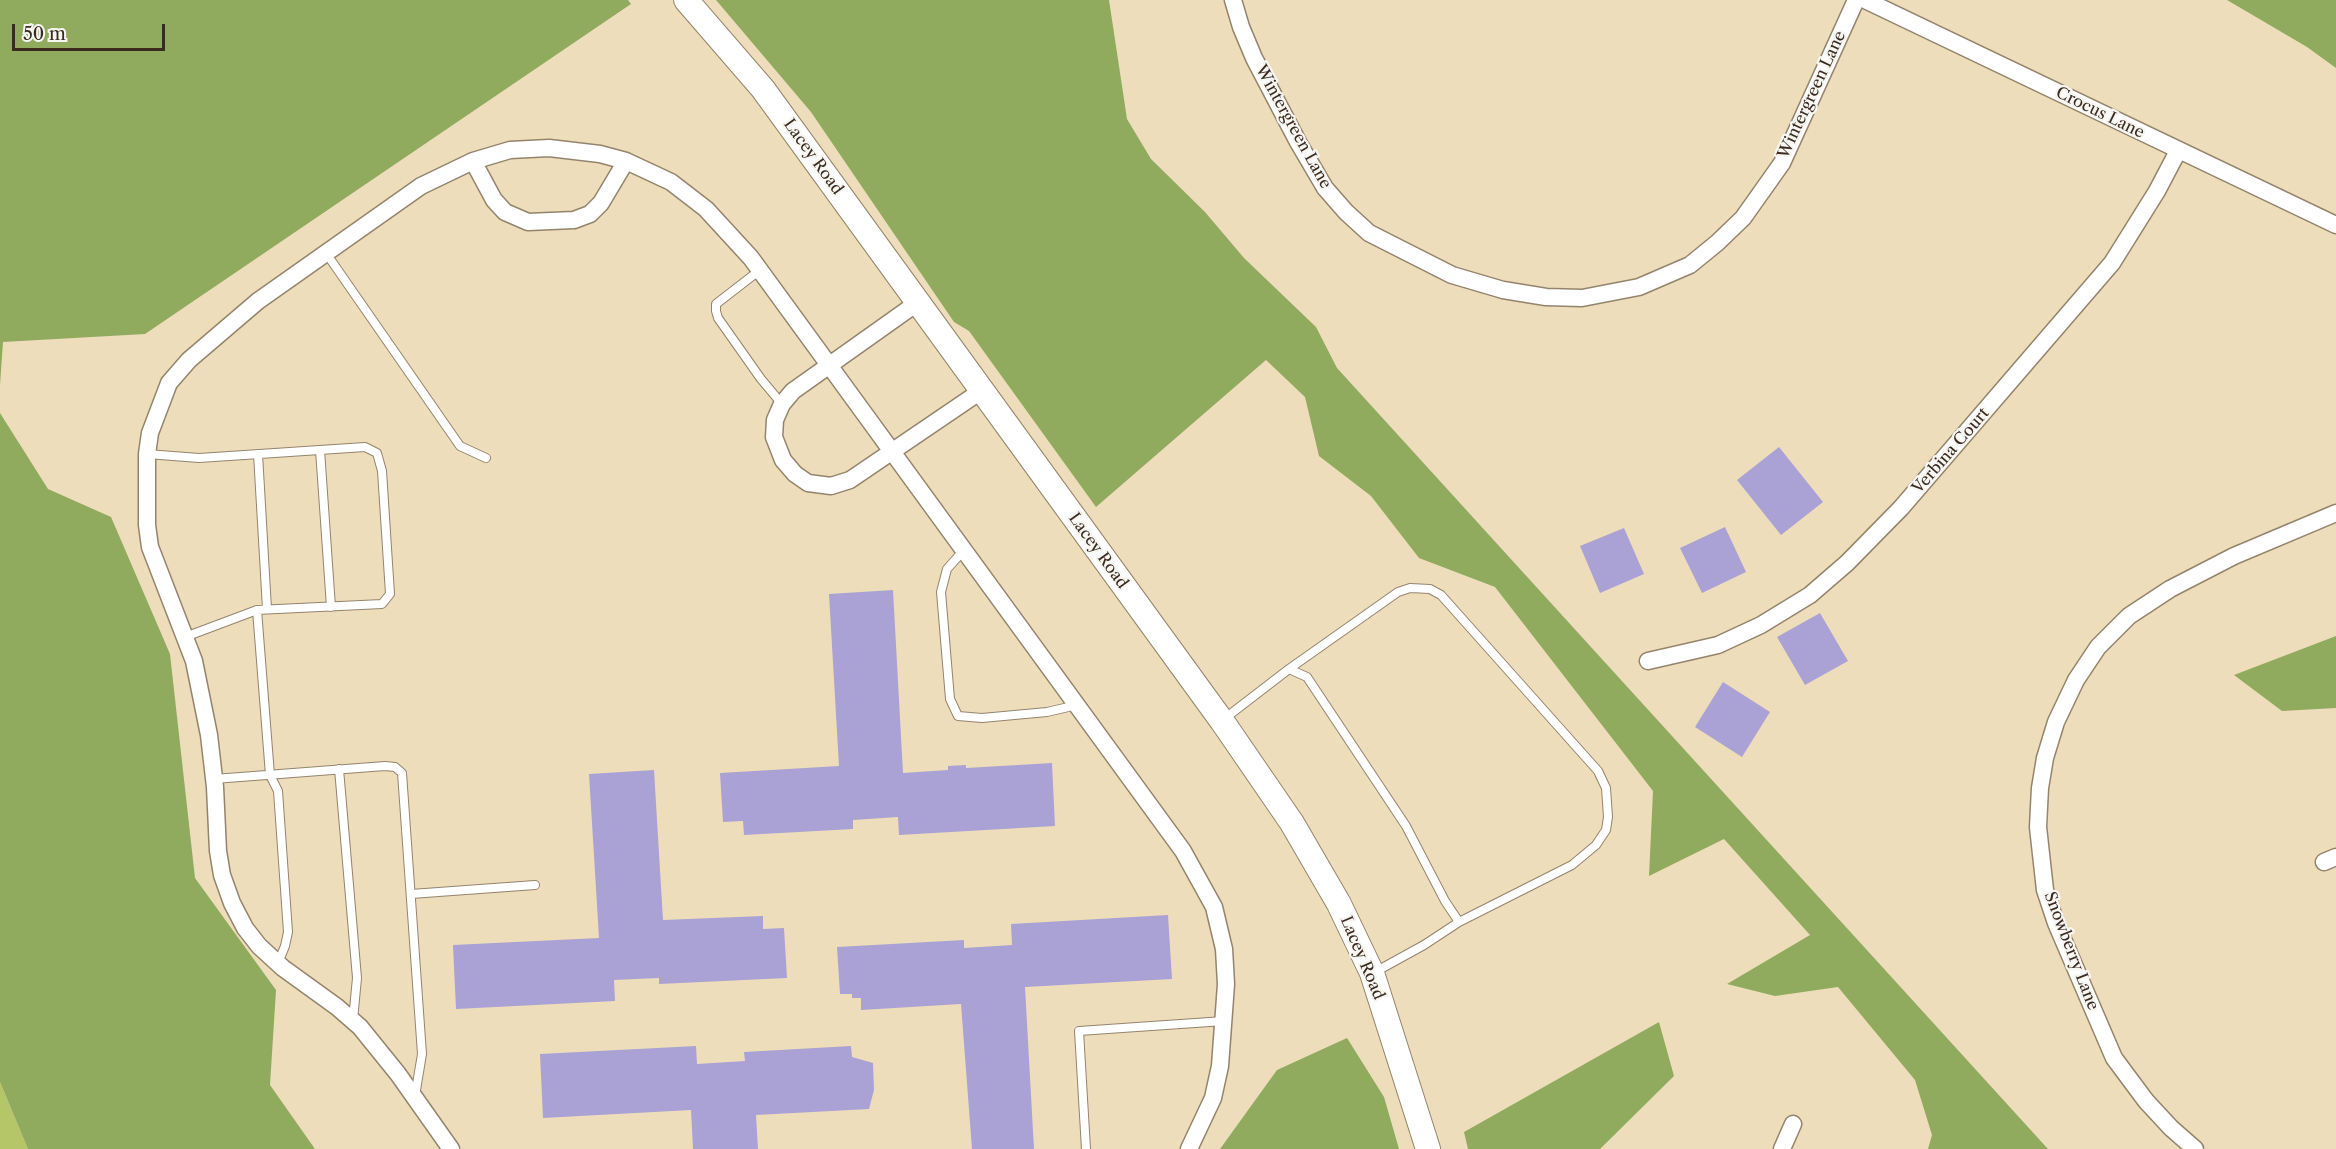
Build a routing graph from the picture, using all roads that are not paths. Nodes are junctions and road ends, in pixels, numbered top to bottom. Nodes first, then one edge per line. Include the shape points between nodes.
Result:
1 (686, 0) edge
2 (1233, 0) edge
3 (1856, 0) edge
4 (1865, 0) edge
5 (2178, 151) junction
6 (473, 161) junction
7 (626, 161) junction
8 (2336, 225) edge
9 (326, 253) junction
10 (760, 270) junction
11 (917, 303) junction
12 (830, 365) junction
13 (981, 391) junction
14 (782, 404) junction
15 (320, 450) junction
16 (892, 450) junction
17 (147, 454) junction
18 (258, 454) junction
19 (486, 458) dead end
20 (2336, 513) edge
21 (964, 550) junction
22 (331, 607) junction
23 (262, 610) junction
24 (185, 638) junction
25 (1648, 661) dead end
26 (1289, 669) junction
27 (1077, 705) junction
28 (1222, 721) junction
29 (339, 769) junction
30 (270, 775) junction
31 (214, 779) junction
32 (535, 885) dead end
33 (411, 894) junction
34 (1459, 922) junction
35 (278, 963) junction
36 (1372, 974) junction
37 (353, 1020) junction
38 (1224, 1021) junction
39 (415, 1099) junction
40 (1793, 1124) dead end
41 (451, 1149) edge
42 (1086, 1149) edge
43 (1189, 1149) edge
44 (1428, 1149) edge
45 (1782, 1149) edge
46 (2194, 1149) edge

1 - 11 main road, Lacey Road via 763,89
2 - 3 street, Wintergreen Lane via 1254,58 1298,142 1325,188 1369,232 1452,275 1503,290 1582,298 1639,287 1690,265 1743,218 1782,163
4 - 5 street, Crocus Lane
5 - 8 street, Crocus Lane
5 - 25 street, Verbina Court via 2112,262 1901,508 1847,563 1810,596 1761,625 1718,645
6 - 7 street via 510,150 549,148
6 - 7 street via 494,201 506,212 528,222 574,220 590,214
6 - 9 street via 421,186
7 - 10 street via 671,182 706,209
9 - 17 street via 258,302 189,360 169,383 150,433
9 - 19 lane via 460,446
10 - 12 street
10 - 14 lane via 716,304 716,311
11 - 12 street
11 - 13 main road, Lacey Road
12 - 14 street
12 - 16 street
13 - 16 street
13 - 28 main road, Lacey Road
14 - 16 street via 775,420 774,437 783,460 808,483 831,486 850,480
15 - 18 lane
15 - 22 lane
15 - 22 lane via 365,447 377,453 382,471 390,594 382,604
16 - 21 street
17 - 18 lane via 199,458
17 - 24 street via 150,547
18 - 23 lane
20 - 46 street, Snowberry Lane via 2234,556 2170,589 2129,616 2098,647 2076,680 2056,722 2045,758 2038,827 2045,890 2056,923 2114,1058 2146,1101
21 - 27 street
21 - 27 lane via 947,569 941,592 950,699 958,716 982,718 1047,712
22 - 23 lane
23 - 24 lane
23 - 30 lane
24 - 31 street via 194,661
26 - 28 lane
26 - 34 lane via 1307,677 1376,779
26 - 34 lane via 1398,592 1430,589 1441,596 1598,771 1606,788 1608,817 1606,830 1596,845 1572,865
27 - 38 street via 1183,851 1214,907 1224,949
28 - 36 main road, Lacey Road via 1292,823 1339,904
29 - 30 lane
29 - 33 lane via 385,766 402,773
29 - 37 lane via 357,978
30 - 31 lane
30 - 35 lane via 278,791 288,932
31 - 35 street via 222,875 245,928
32 - 33 lane
33 - 39 lane via 423,1054
34 - 36 lane
35 - 37 street
36 - 44 main road, Lacey Road
37 - 39 street
38 - 42 lane via 1079,1031
38 - 43 street via 1212,1098
39 - 41 street
40 - 45 street

